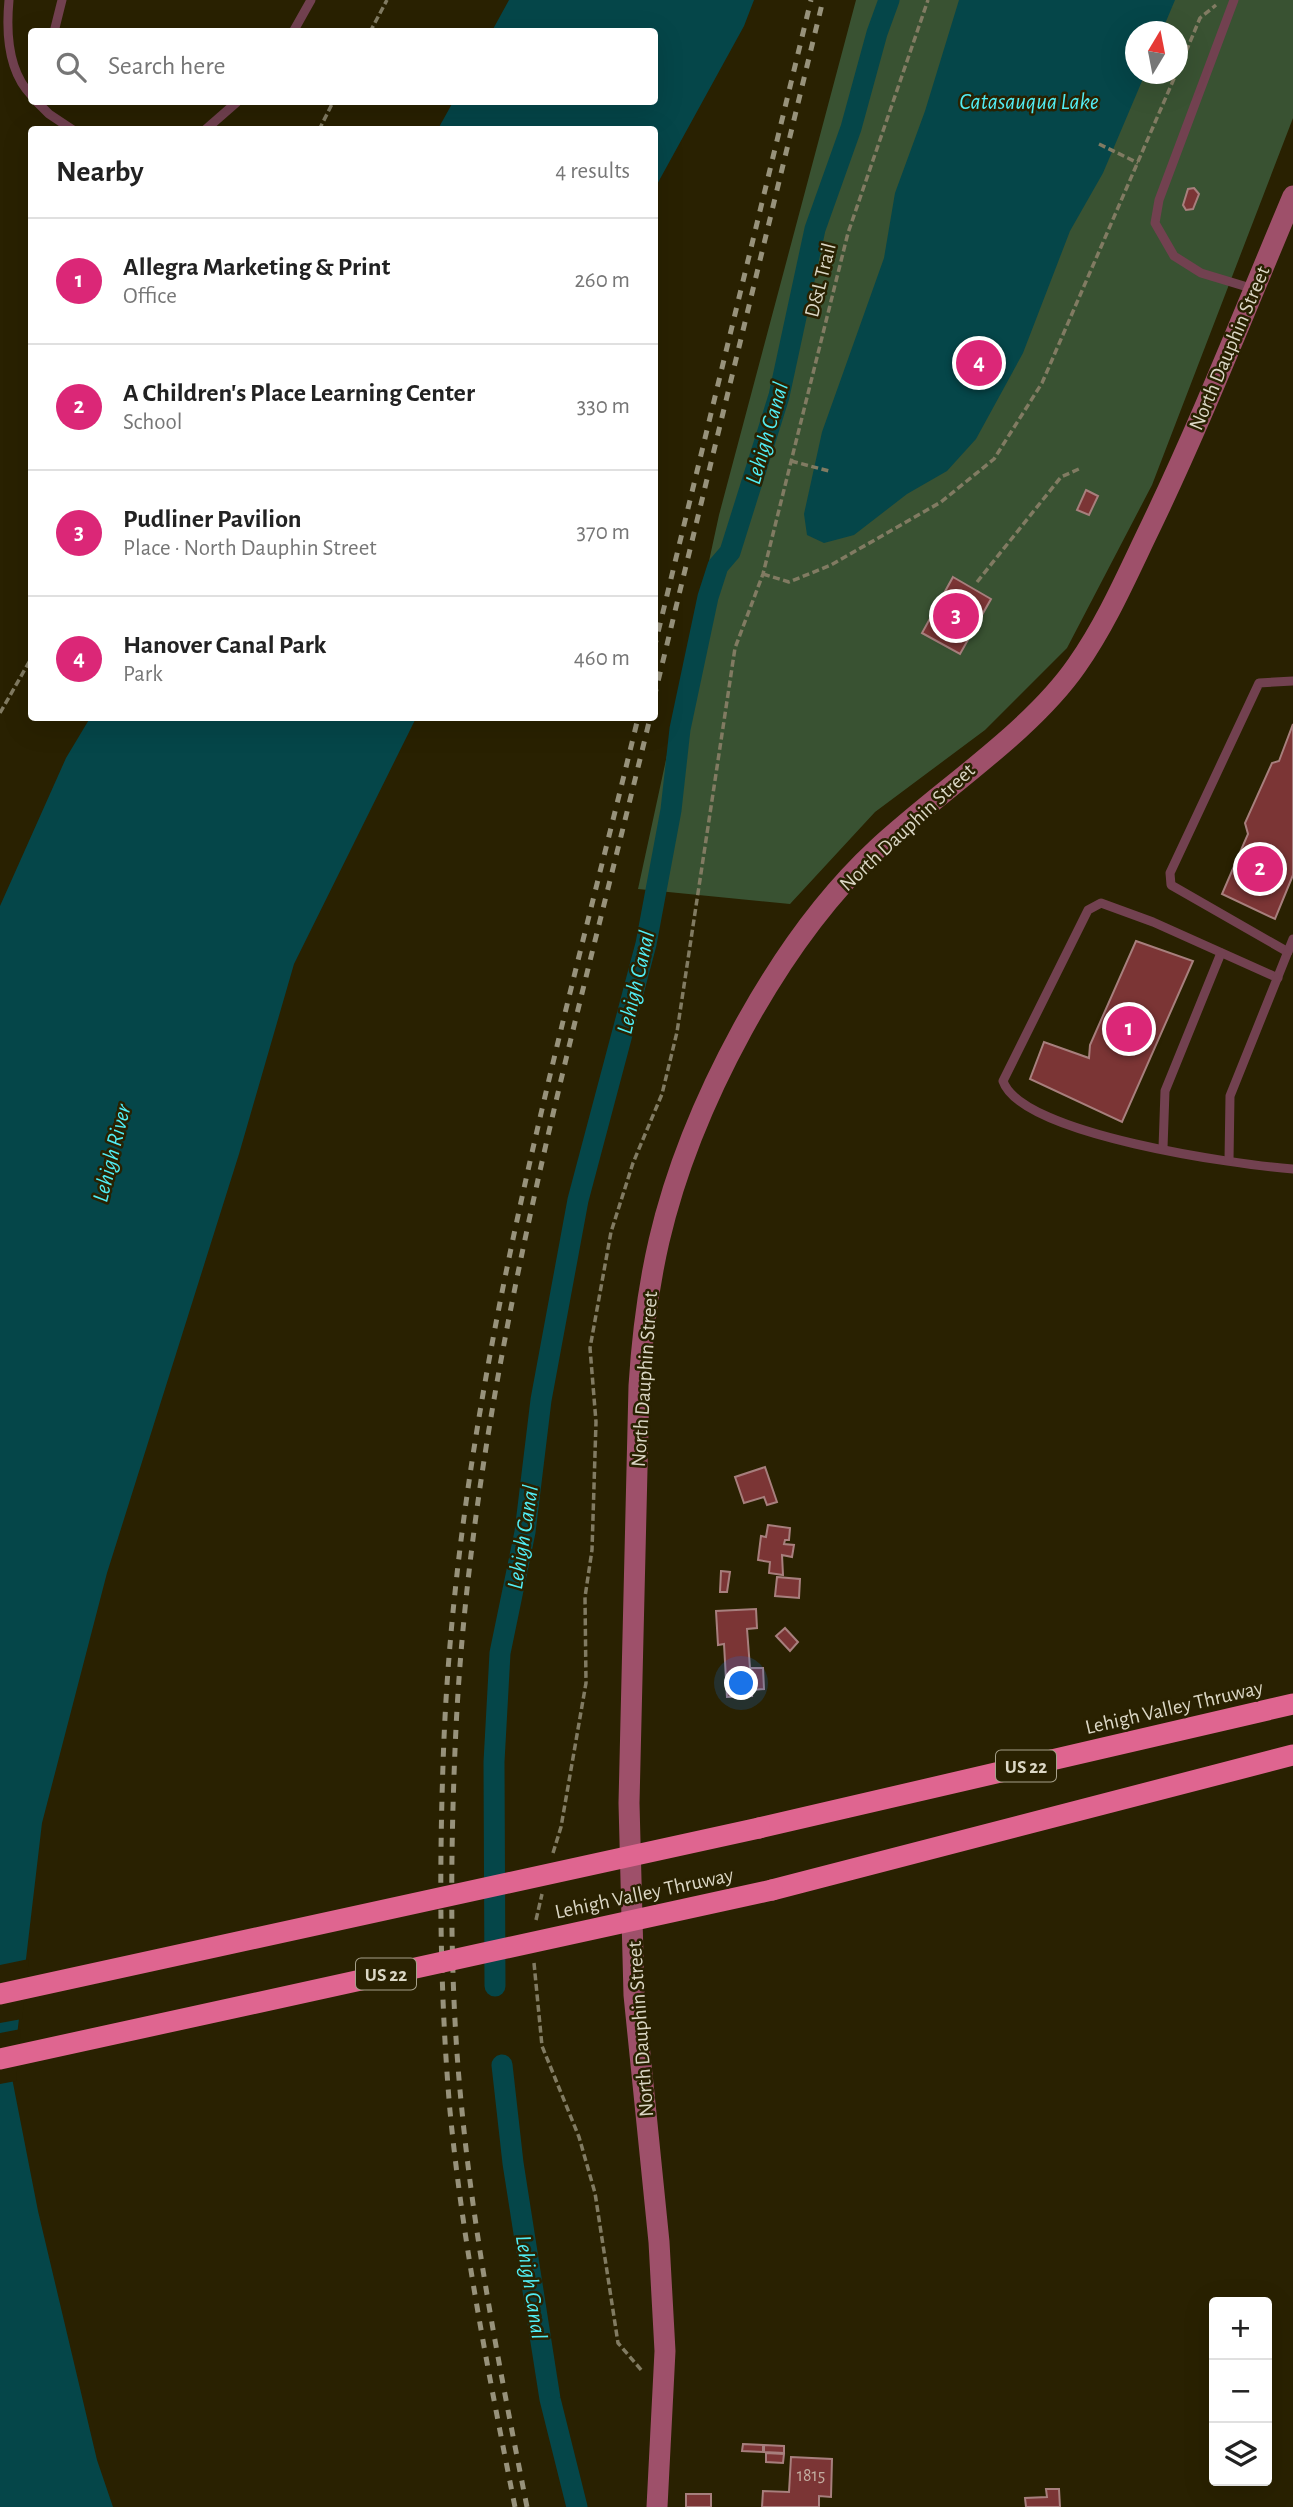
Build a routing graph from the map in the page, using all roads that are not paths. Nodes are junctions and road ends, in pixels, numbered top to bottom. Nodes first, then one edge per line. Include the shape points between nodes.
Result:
1 (9, 0) edge
2 (62, 0) edge
3 (312, 0) edge
4 (1234, 0) edge
5 (55, 28) edge
6 (295, 28) edge
7 (28, 92) edge
8 (40, 105) edge
9 (234, 105) edge
10 (67, 126) edge
11 (210, 126) edge
12 (1293, 196) edge
13 (1254, 289) junction
14 (1293, 681) edge
15 (1293, 939) edge
16 (1288, 952) junction
17 (1222, 953) junction
18 (1278, 978) junction
19 (1163, 1148) junction
20 (1229, 1160) junction
21 (1293, 1169) edge
22 (1293, 1704) edge
23 (1293, 1755) edge
24 (0, 1994) edge
25 (0, 2059) edge
26 (657, 2507) edge

1 - 7 lane via 7,26 13,61
2 - 5 lane
3 - 6 lane
4 - 13 lane via 1159,200 1155,223 1174,256 1201,273
8 - 10 lane
9 - 11 lane
12 - 13 street, North Dauphin Street
13 - 26 street, North Dauphin Street via 1168,492 1102,627 1053,695 1028,721 873,852 822,908 758,1003 715,1088 673,1190 660,1238 639,1386 629,1803 634,1995 665,2351
14 - 16 lane via 1259,683 1170,873 1171,885
15 - 16 lane
16 - 18 lane
17 - 18 lane
17 - 19 lane via 1165,1091
17 - 19 lane via 1101,902 1088,909 1003,1082 1020,1102 1078,1130
18 - 20 lane via 1230,1096
19 - 20 lane
20 - 21 lane
22 - 24 highway, Lehigh Valley Thruway / US 22, bridge via 759,1829
23 - 25 highway, Lehigh Valley Thruway / US 22, bridge via 772,1890

